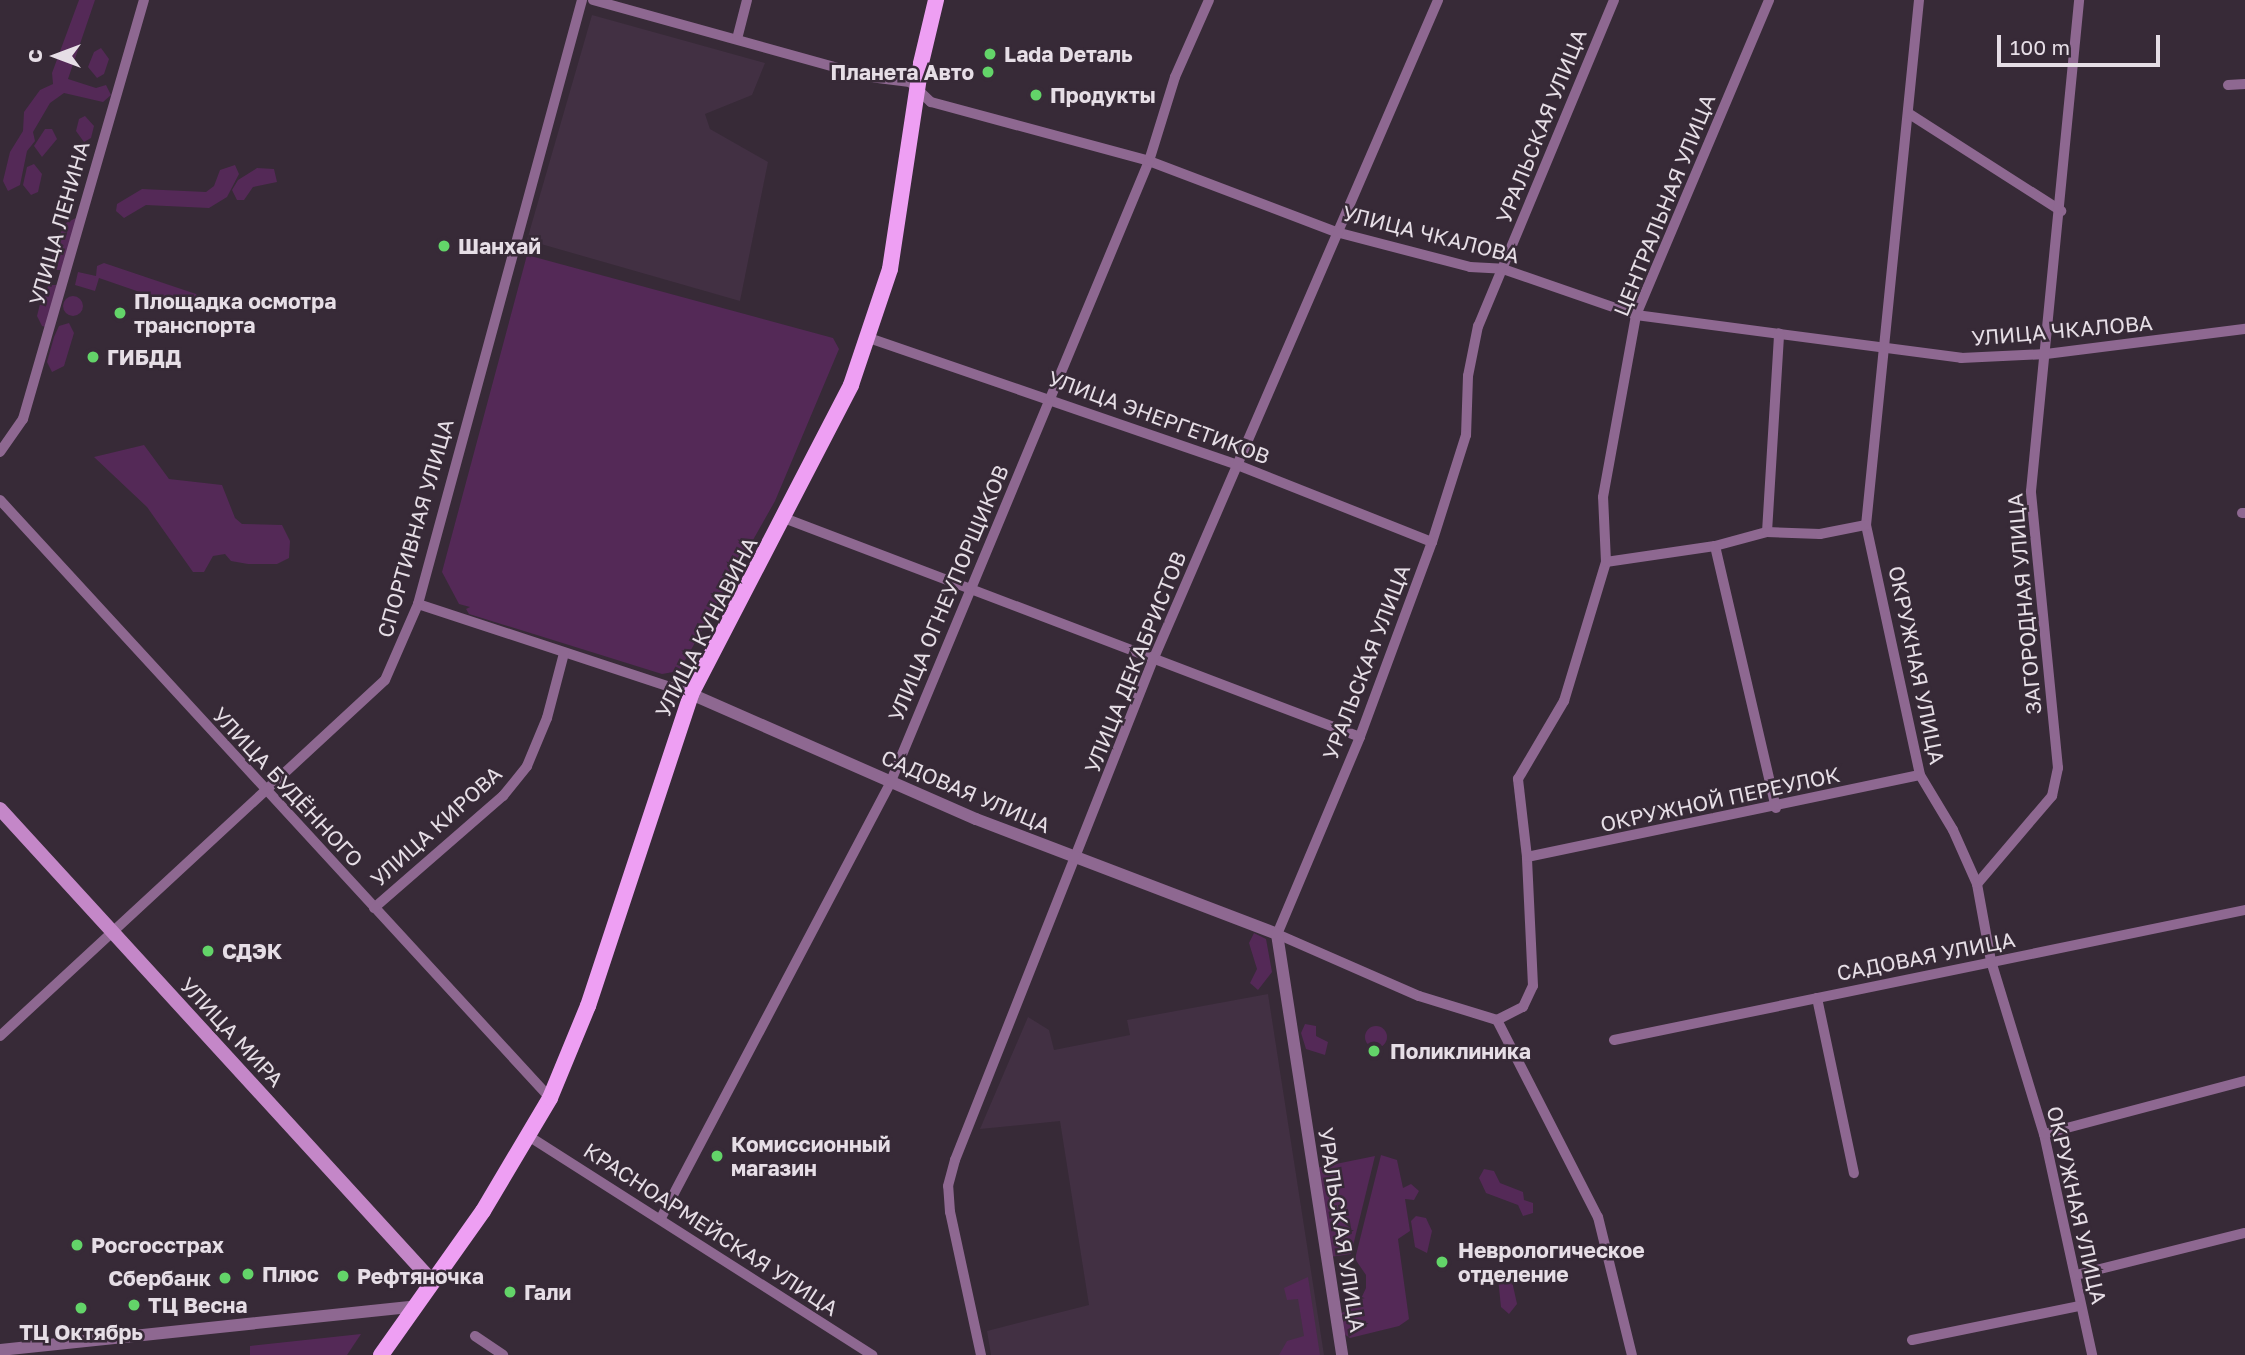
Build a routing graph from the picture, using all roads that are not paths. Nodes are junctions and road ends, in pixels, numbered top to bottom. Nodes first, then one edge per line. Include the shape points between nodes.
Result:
1 (144, 0) edge
2 (582, 0) edge
3 (593, 0) edge
4 (747, 0) edge
5 (936, 0) edge
6 (1209, 0) edge
7 (1438, 0) edge
8 (1615, 0) edge
9 (1769, 0) edge
10 (1919, 0) edge
11 (2079, 0) edge
12 (737, 39) junction
13 (2245, 84) edge
14 (2228, 85) dead end
15 (918, 89) junction
16 (1908, 113) junction
17 (1149, 161) junction
18 (2061, 211) junction
19 (1336, 232) junction
20 (1503, 270) junction
21 (1636, 315) junction
22 (2245, 329) edge
23 (1779, 333) junction
24 (869, 338) junction
25 (1884, 346) junction
26 (2046, 354) junction
27 (1052, 399) junction
28 (0, 452) edge
29 (1236, 464) junction
30 (0, 500) edge
31 (785, 519) junction
32 (1866, 525) junction
33 (1767, 532) junction
34 (1432, 542) junction
35 (1715, 546) junction
36 (1606, 562) junction
37 (969, 590) junction
38 (418, 604) junction
39 (564, 653) junction
40 (1153, 660) junction
41 (691, 694) junction
42 (1360, 737) junction
43 (1920, 775) junction
44 (891, 780) junction
45 (265, 792) junction
46 (1776, 808) junction
47 (0, 809) edge
48 (1078, 857) junction
49 (1527, 857) junction
50 (1977, 884) junction
51 (374, 908) junction
52 (2245, 910) edge
53 (111, 931) junction
54 (1278, 934) junction
55 (1991, 961) junction
56 (1817, 998) junction
57 (1497, 1020) junction
58 (0, 1036) edge
59 (1614, 1040) dead end
60 (2245, 1082) edge
61 (550, 1098) junction
62 (2044, 1134) junction
63 (530, 1137) junction
64 (1854, 1173) dead end
65 (661, 1218) junction
66 (2245, 1233) edge
67 (2076, 1275) junction
68 (433, 1282) junction
69 (417, 1306) junction
70 (2079, 1306) junction
71 (475, 1336) dead end
72 (1912, 1340) dead end
73 (0, 1350) edge
74 (381, 1355) edge
75 (503, 1355) edge
76 (872, 1355) edge
77 (981, 1355) edge
78 (1342, 1355) edge
79 (1632, 1355) edge
80 (2092, 1355) edge

1 - 28 street, УЛИЦА ЛЕНИНА via 23,419
2 - 38 street, СПОРТИВНАЯ УЛИЦА
3 - 12 street, УЛИЦА ЧКАЛОВА
4 - 12 street
5 - 15 main road, УЛИЦА КУНАВИНА
6 - 17 street, УЛИЦА ОГНЕУПОРЩИКОВ via 1175,76
7 - 19 street, УЛИЦА ДЕКАБРИСТОВ
8 - 20 street, УРАЛЬСКАЯ УЛИЦА
9 - 21 street, ЦЕНТРАЛЬНАЯ УЛИЦА
10 - 16 street, ОКРУЖНАЯ УЛИЦА
11 - 18 street, ЗАГОРОДНАЯ УЛИЦА
12 - 15 street, УЛИЦА ЧКАЛОВА via 870,77 910,82
13 - 14 street
15 - 17 street, УЛИЦА ЧКАЛОВА via 930,102
15 - 24 main road, УЛИЦА КУНАВИНА via 890,269
16 - 18 street
16 - 25 street, ОКРУЖНАЯ УЛИЦА
17 - 19 street, УЛИЦА ЧКАЛОВА
17 - 27 street, УЛИЦА ОГНЕУПОРЩИКОВ
18 - 26 street, ЗАГОРОДНАЯ УЛИЦА
19 - 20 street, УЛИЦА ЧКАЛОВА via 1470,267
19 - 29 street, УЛИЦА ДЕКАБРИСТОВ
20 - 21 street, УЛИЦА ЧКАЛОВА
20 - 34 street, УРАЛЬСКАЯ УЛИЦА via 1478,326 1468,376 1466,435
21 - 23 street, УЛИЦА ЧКАЛОВА
21 - 36 street, ЦЕНТРАЛЬНАЯ УЛИЦА via 1603,497
22 - 26 street, УЛИЦА ЧКАЛОВА
23 - 25 street, УЛИЦА ЧКАЛОВА
23 - 33 street
24 - 27 street, УЛИЦА ЭНЕРГЕТИКОВ
24 - 31 main road, УЛИЦА КУНАВИНА
25 - 26 street, УЛИЦА ЧКАЛОВА via 1961,358
25 - 32 street, ОКРУЖНАЯ УЛИЦА
26 - 50 street, ЗАГОРОДНАЯ УЛИЦА via 2031,491 2057,775 2052,796
27 - 29 street, УЛИЦА ЭНЕРГЕТИКОВ
27 - 37 street, УЛИЦА ОГНЕУПОРЩИКОВ
29 - 34 street, УЛИЦА ЭНЕРГЕТИКОВ
29 - 40 street, УЛИЦА ДЕКАБРИСТОВ
30 - 45 street, УЛИЦА БУДЁННОГО
31 - 37 street
31 - 41 main road, УЛИЦА КУНАВИНА
32 - 33 street via 1820,534
32 - 43 street, ОКРУЖНАЯ УЛИЦА
33 - 35 street
34 - 42 street, УРАЛЬСКАЯ УЛИЦА
35 - 36 street
35 - 46 street
36 - 49 street, ЦЕНТРАЛЬНАЯ УЛИЦА via 1564,701 1518,779
37 - 40 street
37 - 44 street, УЛИЦА ОГНЕУПОРЩИКОВ
38 - 39 street, САДОВАЯ УЛИЦА
38 - 45 street, СПОРТИВНАЯ УЛИЦА via 385,680
39 - 41 street, САДОВАЯ УЛИЦА
39 - 51 street, УЛИЦА КИРОВА via 547,719 527,766 503,796
40 - 42 street
40 - 48 street, УЛИЦА ДЕКАБРИСТОВ
41 - 44 street, САДОВАЯ УЛИЦА via 742,720
41 - 61 main road, УЛИЦА КУНАВИНА via 588,1006
42 - 54 street, УРАЛЬСКАЯ УЛИЦА
43 - 46 street, ОКРУЖНОЙ ПЕРЕУЛОК
43 - 50 street, ОКРУЖНАЯ УЛИЦА
44 - 48 street, САДОВАЯ УЛИЦА via 976,820
44 - 65 street, УЛИЦА ОГНЕУПОРЩИКОВ
45 - 51 street, УЛИЦА БУДЁННОГО
45 - 53 street, СПОРТИВНАЯ УЛИЦА
46 - 49 street, ОКРУЖНОЙ ПЕРЕУЛОК
47 - 53 main road, УЛИЦА МИРА
48 - 54 street, САДОВАЯ УЛИЦА
48 - 77 street, УЛИЦА ДЕКАБРИСТОВ via 948,1186
49 - 57 street, ЦЕНТРАЛЬНАЯ УЛИЦА via 1533,986 1516,1014
50 - 55 street, ОКРУЖНАЯ УЛИЦА
51 - 61 street, УЛИЦА БУДЁННОГО
52 - 55 street, САДОВАЯ УЛИЦА
53 - 58 street, СПОРТИВНАЯ УЛИЦА
53 - 68 main road, УЛИЦА МИРА
54 - 57 street, САДОВАЯ УЛИЦА via 1419,996
54 - 78 street, УРАЛЬСКАЯ УЛИЦА
55 - 56 street, САДОВАЯ УЛИЦА
55 - 62 street, ОКРУЖНАЯ УЛИЦА
56 - 59 street, САДОВАЯ УЛИЦА
56 - 64 street
57 - 79 street via 1598,1217
60 - 62 street
61 - 63 main road, УЛИЦА КУНАВИНА
62 - 67 street, ОКРУЖНАЯ УЛИЦА
63 - 65 street, КРАСНОАРМЕЙСКАЯ УЛИЦА
63 - 68 main road, УЛИЦА КУНАВИНА
65 - 76 street, КРАСНОАРМЕЙСКАЯ УЛИЦА
66 - 67 street
67 - 70 street, ОКРУЖНАЯ УЛИЦА
68 - 69 main road, УЛИЦА КУНАВИНА
69 - 73 street
69 - 74 main road, УЛИЦА КУНАВИНА
70 - 72 street
70 - 80 street, ОКРУЖНАЯ УЛИЦА
71 - 75 street

